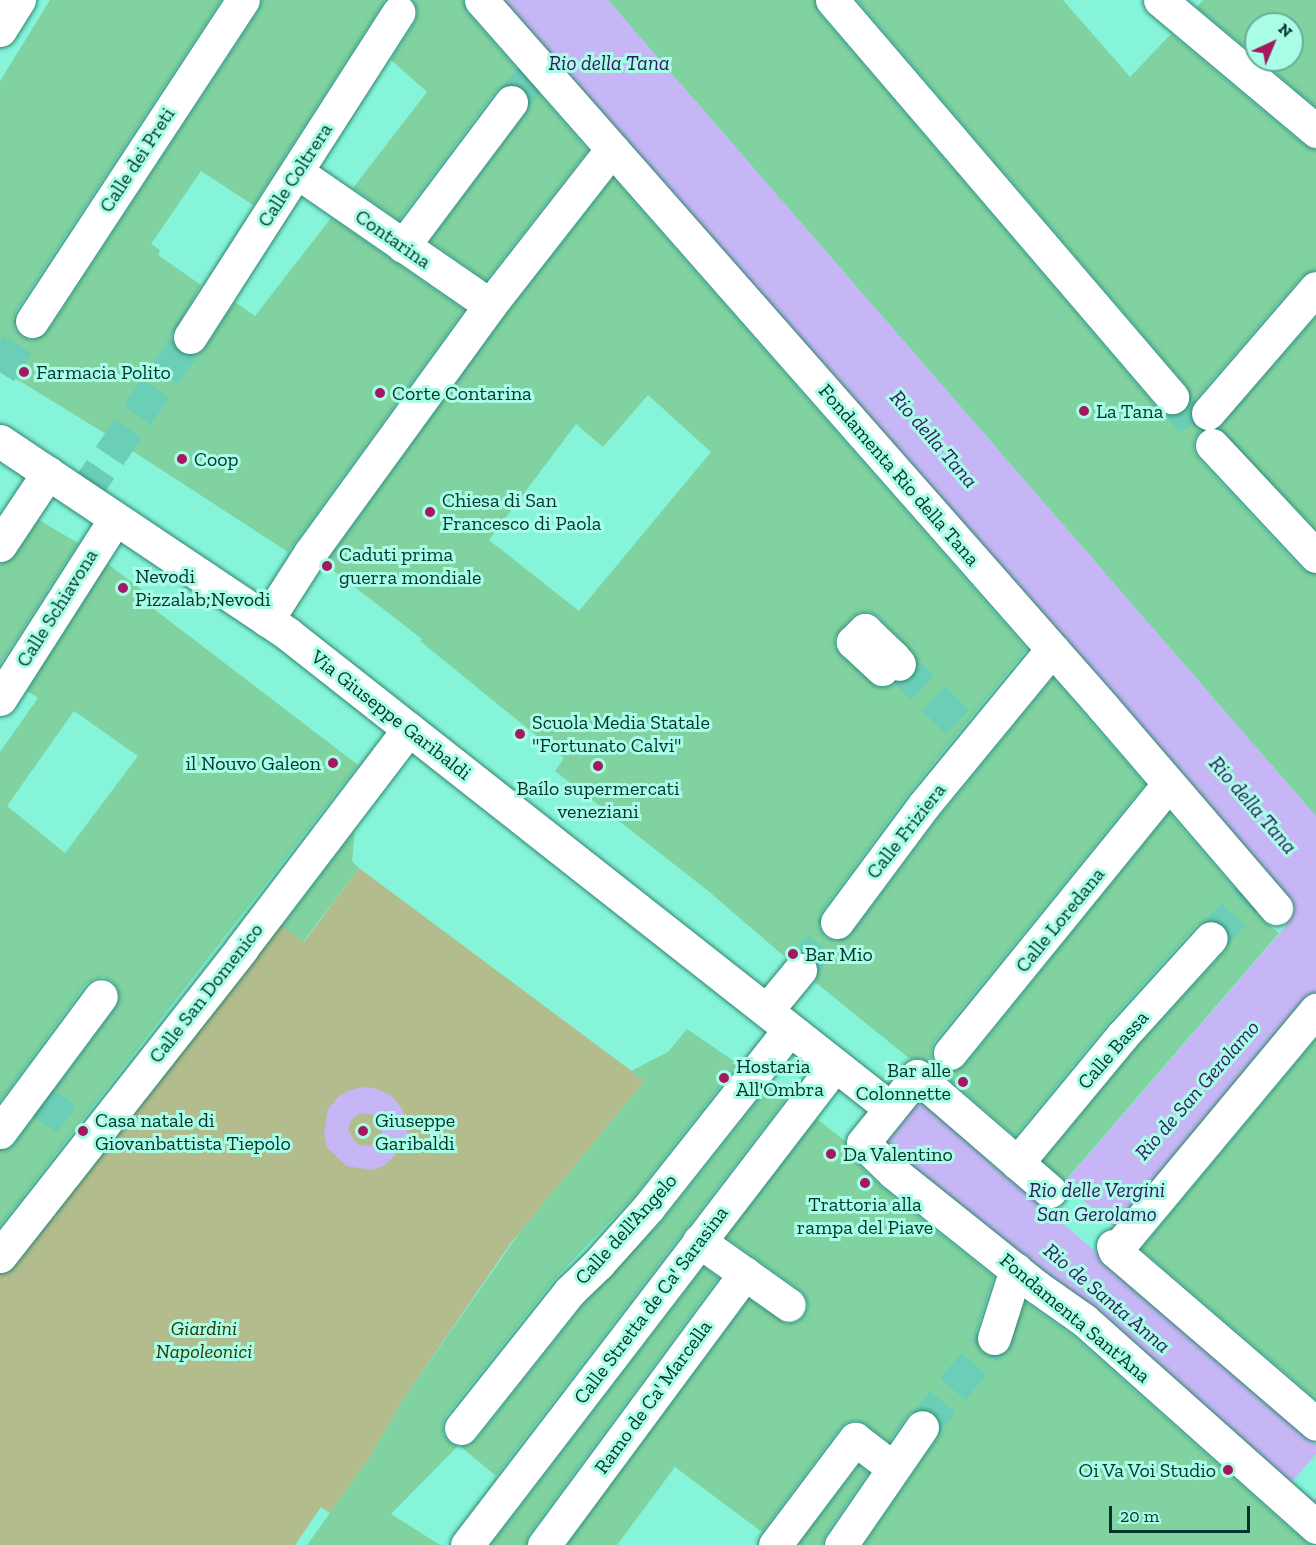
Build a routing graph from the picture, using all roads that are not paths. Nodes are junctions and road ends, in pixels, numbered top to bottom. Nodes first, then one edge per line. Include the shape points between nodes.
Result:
1 (19, 0) edge
2 (243, 0) edge
3 (481, 0) edge
4 (832, 0) edge
5 (1160, 0) edge
6 (399, 12) dead end
7 (0, 30) edge
8 (511, 102) tunnel mouth
9 (1316, 131) edge
10 (612, 149) junction
11 (297, 172) junction
12 (402, 246) junction
13 (1316, 288) edge
14 (490, 305) junction
15 (33, 321) tunnel mouth
16 (190, 337) tunnel mouth
17 (1172, 397) tunnel mouth
18 (0, 441) edge
19 (48, 473) junction
20 (115, 519) junction
21 (0, 545) edge
22 (1316, 556) edge
23 (267, 620) junction
24 (1052, 649) junction
25 (0, 699) edge
26 (409, 729) junction
27 (1168, 785) junction
28 (1261, 897) dead end
29 (837, 922) tunnel mouth
30 (1211, 938) tunnel mouth
31 (800, 970) tunnel mouth
32 (101, 996) dead end
33 (1316, 1010) edge
34 (779, 1020) junction
35 (836, 1065) junction
36 (936, 1071) junction
37 (890, 1108) junction
38 (0, 1132) edge
39 (1017, 1163) junction
40 (1050, 1191) dead end
41 (699, 1240) junction
42 (0, 1256) edge
43 (1016, 1269) junction
44 (745, 1273) junction
45 (789, 1305) dead end
46 (994, 1338) tunnel mouth
47 (1316, 1424) edge
48 (922, 1427) tunnel mouth
49 (461, 1428) dead end
50 (893, 1468) junction
51 (1316, 1527) edge
52 (552, 1533) edge
53 (467, 1545) edge
54 (775, 1545) edge
55 (841, 1545) edge

1 - 7 street
2 - 15 street, Calle dei Preti
3 - 10 street, Fondamenta Rio della Tana via 535,71
4 - 17 street
5 - 9 street
6 - 11 street, Calle Coltrera
8 - 12 street
10 - 14 street
10 - 24 street, Fondamenta Rio della Tana
11 - 12 street, Contarina
11 - 16 street, Calle Coltrera
12 - 14 street, Contarina
13 - 22 street via 1210,429
14 - 23 street via 310,553
18 - 19 street, Via Giuseppe Garibaldi
19 - 20 street, Via Giuseppe Garibaldi
19 - 21 street
20 - 23 street, Via Giuseppe Garibaldi
20 - 25 street, Calle Schiavona
23 - 26 street, Via Giuseppe Garibaldi
24 - 27 street, Fondamenta Rio della Tana
24 - 29 street, Calle Friziera via 917,810
26 - 34 street, Via Giuseppe Garibaldi
26 - 42 street, Calle San Domenico via 242,948 88,1135
27 - 28 street, Fondamenta Rio della Tana
27 - 36 street, Calle Loredana
30 - 39 street, Calle Bassa via 1122,1035
31 - 34 street
32 - 38 street via 35,1096
33 - 47 street via 1114,1249
34 - 35 street, Via Giuseppe Garibaldi
34 - 49 street, Calle dell'Angelo via 648,1208 569,1292
35 - 37 street, Via Giuseppe Garibaldi
35 - 41 street, Calle Stretta de Ca' Sarasina
36 - 37 street via 917,1076
36 - 39 street
37 - 43 street, Fondamenta Sant'Ana via 862,1143
39 - 40 street
41 - 44 street
41 - 53 street, Calle Stretta de Ca' Sarasina
43 - 46 street
43 - 51 street, Fondamenta Sant'Ana via 1084,1320
44 - 45 street
44 - 52 street, Ramo de Ca' Marcella
48 - 50 street
50 - 54 street via 855,1438
50 - 55 street

